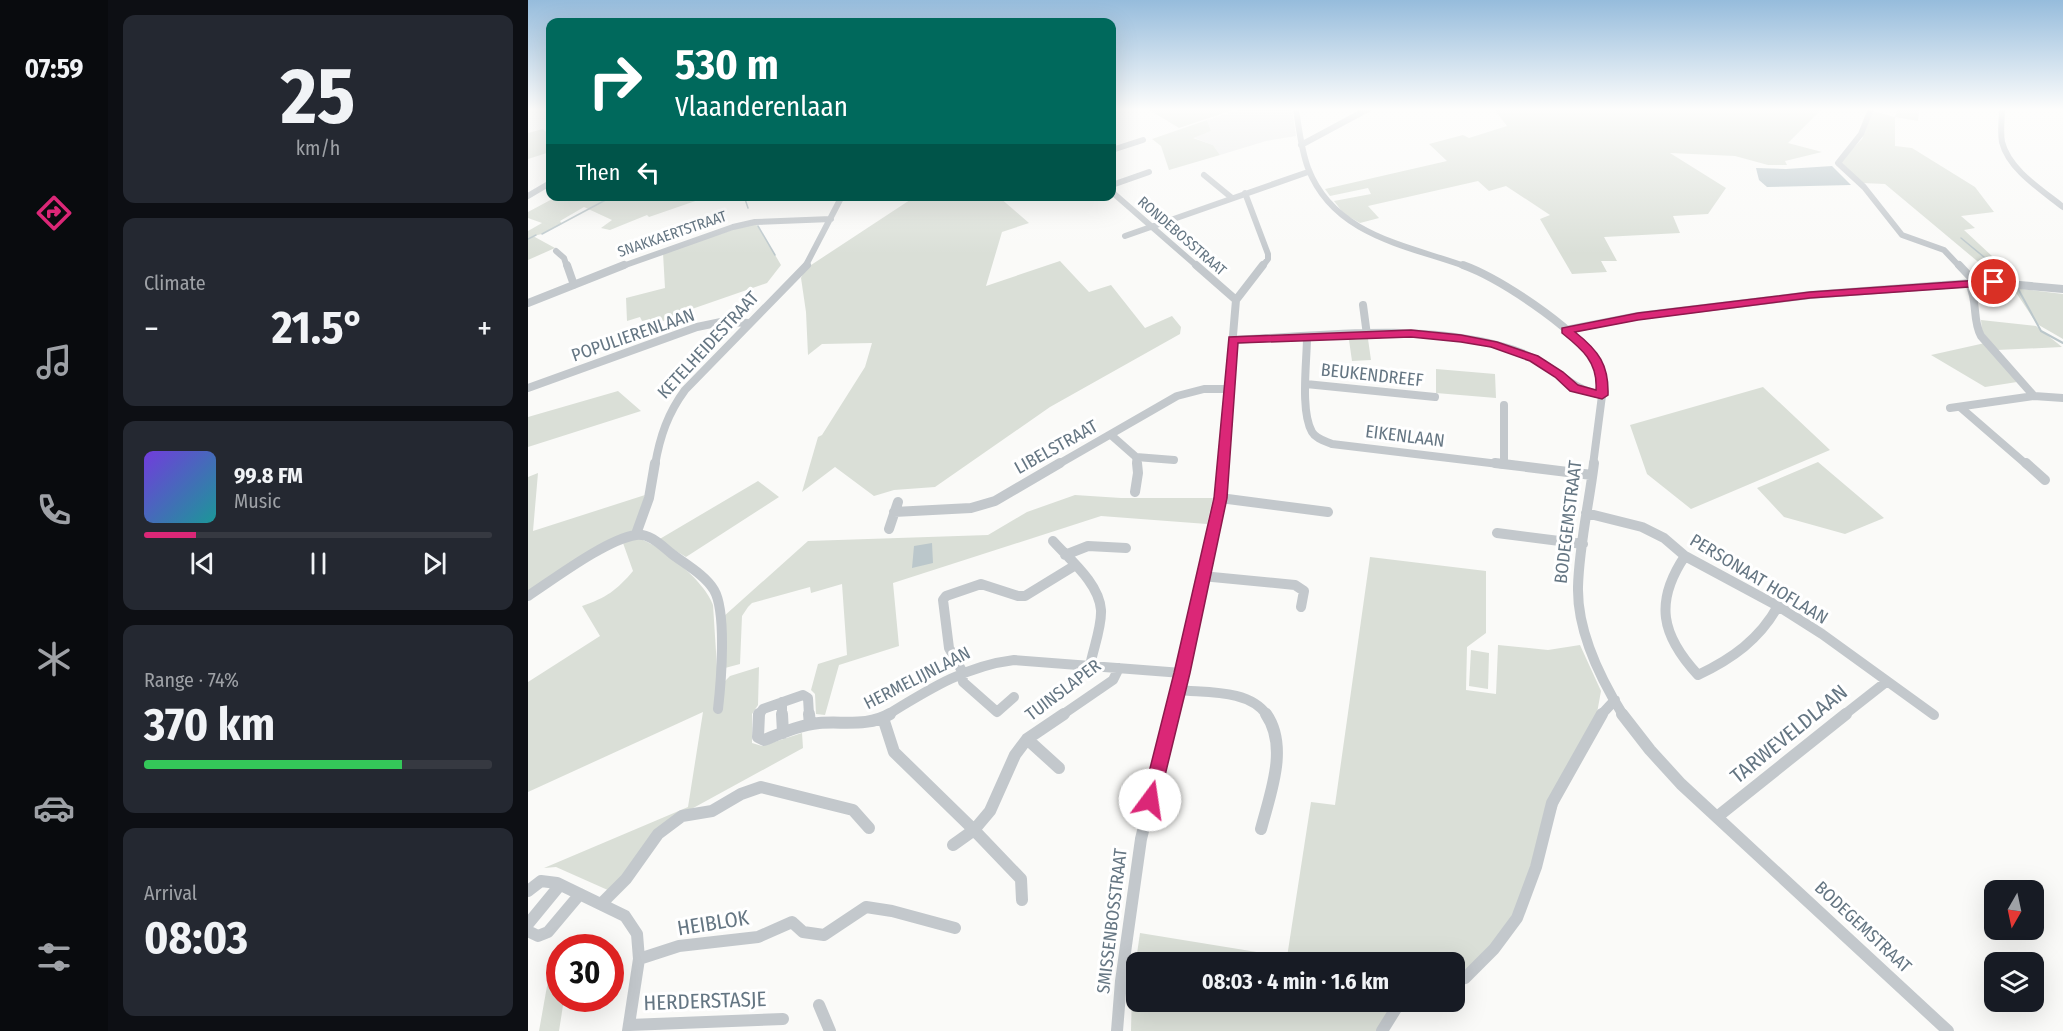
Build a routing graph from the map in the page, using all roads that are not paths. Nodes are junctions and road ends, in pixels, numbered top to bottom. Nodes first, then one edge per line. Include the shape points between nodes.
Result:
1 (1304, 157) edge
2 (1843, 157) edge
3 (2010, 157) edge
4 (1149, 172) dead end
5 (1308, 172) junction
6 (1204, 175) dead end
7 (1116, 183) edge
8 (546, 185) edge
9 (1245, 194) junction
10 (1116, 195) edge
11 (528, 196) edge
12 (1232, 198) junction
13 (840, 201) edge
14 (2063, 207) edge
15 (831, 219) junction
16 (1151, 226) junction
17 (1125, 236) dead end
18 (556, 251) dead end
19 (1973, 283) junction
20 (574, 285) junction
21 (2063, 290) edge
22 (1236, 300) junction
23 (528, 303) edge
24 (1363, 305) dead end
25 (750, 323) junction
26 (1566, 330) junction
27 (1367, 334) junction
28 (1307, 337) junction
29 (1233, 340) junction
30 (1306, 384) junction
31 (528, 388) edge
32 (1227, 389) junction
33 (1602, 395) junction
34 (2034, 396) junction
35 (1435, 397) dead end
36 (2063, 398) edge
37 (1504, 405) dead end
38 (1960, 407) junction
39 (1950, 408) dead end
40 (1111, 435) junction
41 (1136, 457) junction
42 (1174, 460) dead end
43 (1504, 464) junction
44 (1592, 475) junction
45 (2045, 480) dead end
46 (1136, 492) dead end
47 (1220, 498) junction
48 (898, 502) dead end
49 (894, 512) junction
50 (1328, 512) dead end
51 (1586, 513) junction
52 (890, 529) dead end
53 (1497, 532) dead end
54 (636, 534) junction
55 (1053, 541) dead end
56 (1582, 544) junction
57 (1126, 548) dead end
58 (1065, 555) junction
59 (1685, 556) junction
60 (1074, 566) junction
61 (1202, 576) junction
62 (528, 596) edge
63 (1778, 606) junction
64 (1301, 607) dead end
65 (1090, 666) junction
66 (1119, 668) junction
67 (962, 671) junction
68 (1182, 673) junction
69 (1886, 682) junction
70 (1178, 690) junction
71 (1014, 697) dead end
72 (1615, 700) junction
73 (782, 702) junction
74 (718, 709) dead end
75 (1934, 715) dead end
76 (883, 718) junction
77 (810, 724) junction
78 (783, 733) junction
79 (1027, 739) junction
80 (1059, 768) dead end
81 (1717, 817) junction
82 (869, 828) dead end
83 (1262, 829) dead end
84 (974, 830) junction
85 (953, 845) dead end
86 (560, 885) junction
87 (528, 891) edge
88 (580, 894) junction
89 (1022, 900) dead end
90 (601, 904) junction
91 (528, 924) edge
92 (956, 928) dead end
93 (528, 931) edge
94 (639, 959) junction
95 (1465, 978) edge
96 (819, 1005) dead end
97 (1394, 1012) edge
98 (783, 1019) dead end
99 (629, 1028) edge
100 (830, 1031) edge
101 (1117, 1031) edge
102 (1382, 1031) edge
103 (1948, 1031) edge

1 - 5 street, BODEGEMSTRAAT
2 - 19 street via 1838,163 1864,187 1902,235 1944,250
3 - 14 street
4 - 7 street
5 - 9 street
5 - 26 street, BODEGEMSTRAAT via 1342,217 1356,226 1491,276
6 - 12 street
8 - 11 street
9 - 12 street
9 - 22 street via 1268,259
10 - 16 street, RONDEBOSSTRAAT
12 - 16 street
13 - 15 street, KETELHEIDESTRAAT
15 - 20 street, SNAKKAERTSTRAAT via 754,222 733,227
15 - 25 street, KETELHEIDESTRAAT via 808,264
16 - 17 street
16 - 22 street, RONDEBOSSTRAAT
18 - 20 street via 564,258
19 - 21 street
19 - 26 street via 1810,295 1638,316
19 - 34 street via 1980,333
20 - 23 street, SNAKKAERTSTRAAT
22 - 29 street, SMISSENBOSSTRAAT
24 - 27 street
25 - 31 street, POPULIERENLAAN via 721,322 697,327
25 - 54 street, KETELHEIDESTRAAT via 670,409 662,426 647,508
26 - 33 street, BODEGEMSTRAAT via 1598,364 1603,376
27 - 28 street
27 - 33 street via 1436,336 1493,344 1534,359 1582,392
28 - 29 street
28 - 30 street, EIKENLAAN
29 - 32 street, SMISSENBOSSTRAAT
30 - 35 street, BEUKENDREEF
30 - 43 street, EIKENLAAN via 1311,432 1332,444
32 - 40 street, LIBELSTRAAT via 1204,389 1178,396
32 - 47 street, SMISSENBOSSTRAAT
33 - 44 street, BODEGEMSTRAAT
34 - 36 street
34 - 38 street
37 - 43 street
38 - 39 street
38 - 45 street
40 - 41 street
40 - 49 street, LIBELSTRAAT via 983,505
41 - 42 street
41 - 46 street
43 - 44 street, EIKENLAAN
44 - 51 street, BODEGEMSTRAAT
47 - 50 street
47 - 61 street, SMISSENBOSSTRAAT
48 - 49 street
49 - 52 street
51 - 56 street, BODEGEMSTRAAT
51 - 59 street, PERSONAAT HOFLAAN via 1642,527 1664,538
53 - 56 street
54 - 62 street
54 - 74 street via 652,539 670,552 714,591 722,676
55 - 58 street
56 - 72 street, BODEGEMSTRAAT via 1578,588 1581,623
57 - 58 street via 1090,544
58 - 60 street
59 - 63 street, PERSONAAT HOFLAAN
59 - 63 street via 1671,577 1665,598 1666,620 1680,656 1698,675 1729,661 1753,641 1770,624
60 - 65 street via 1097,592 1101,603
60 - 67 street via 1025,596 981,584 946,596 942,607 949,648
61 - 64 street via 1295,585 1304,591
61 - 68 street, SMISSENBOSSTRAAT
63 - 69 street, PERSONAAT HOFLAAN
65 - 66 street, HERMELIJNLAAN
65 - 67 street, HERMELIJNLAAN via 1014,660 991,661
66 - 68 street, HERMELIJNLAAN
66 - 79 street, TUINSLAPER via 1113,680
67 - 71 street via 963,682 996,712
67 - 76 street, HERMELIJNLAAN
68 - 70 street, SMISSENBOSSTRAAT
69 - 75 street, PERSONAAT HOFLAAN
69 - 81 street, TARWEVELDLAAN
70 - 83 street via 1244,698 1264,709 1271,720 1277,753
70 - 101 street, SMISSENBOSSTRAAT via 1141,839
72 - 81 street, BODEGEMSTRAAT via 1659,762
72 - 95 street via 1602,714 1552,803 1536,867 1517,918
73 - 77 street via 806,696
73 - 78 street
73 - 78 street, HERMELIJNLAAN via 760,711 758,737 764,740
76 - 77 street, HERMELIJNLAAN via 860,724
76 - 84 street via 894,752
77 - 78 street, HERMELIJNLAAN
79 - 80 street, TUINSLAPER
79 - 84 street, TUINSLAPER via 1015,755 990,811
81 - 103 street, BODEGEMSTRAAT
82 - 90 street via 854,810 761,787 720,808 682,816 658,834 626,879
84 - 85 street, TUINSLAPER
84 - 89 street via 1021,879
86 - 87 street via 541,880
86 - 88 street
86 - 91 street
88 - 90 street
88 - 93 street via 548,932 538,936
90 - 94 street via 625,916 638,934
92 - 94 street, HEIBLOK via 873,907 824,935 803,932 792,922 758,937 679,946
94 - 99 street
96 - 100 street
97 - 102 street
98 - 99 street, HERDERSTASJE

